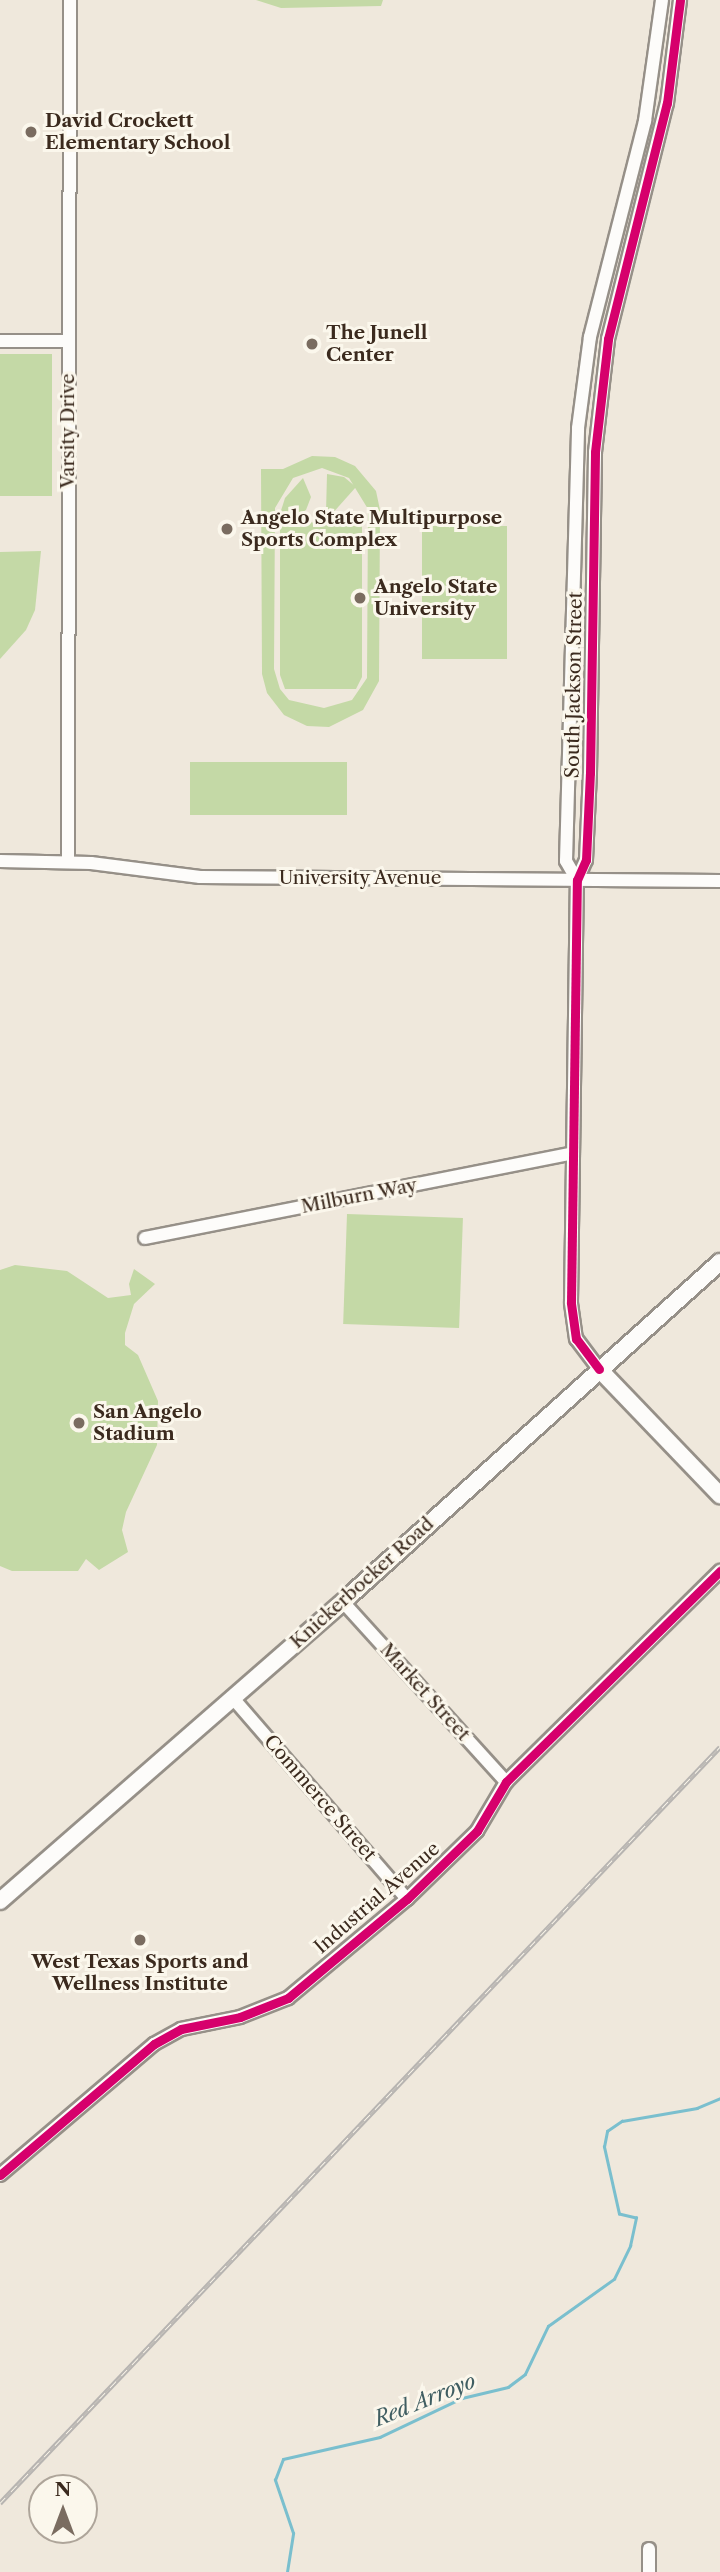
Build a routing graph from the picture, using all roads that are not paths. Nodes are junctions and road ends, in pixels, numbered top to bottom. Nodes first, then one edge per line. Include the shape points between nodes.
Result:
1 (70, 0) edge
2 (662, 0) edge
3 (680, 0) edge
4 (0, 341) edge
5 (68, 341) junction
6 (0, 861) edge
7 (68, 862) junction
8 (577, 880) junction
9 (720, 881) edge
10 (573, 1153) junction
11 (145, 1238) dead end
12 (720, 1262) edge
13 (599, 1369) junction
14 (720, 1495) edge
15 (720, 1571) edge
16 (343, 1602) junction
17 (232, 1698) junction
18 (506, 1782) junction
19 (407, 1899) junction
20 (0, 1900) edge
21 (0, 2175) edge
22 (649, 2549) dead end
23 (649, 2572) edge

1 - 5 street, Varsity Drive
2 - 8 street, South Jackson Street via 645,121 590,337 578,428 566,861
3 - 8 street, South Jackson Street via 667,103 608,339 599,395 590,773 586,860
4 - 5 street
5 - 7 street, Varsity Drive
6 - 7 street, University Avenue
7 - 8 street, University Avenue via 200,877
8 - 9 street, University Avenue
8 - 10 street, South Jackson Street
10 - 11 street, Milburn Way
10 - 13 street, South Jackson Street via 573,1320 576,1339
12 - 13 main road, Knickerbocker Road
13 - 14 main road, South Jackson Street
13 - 16 main road, Knickerbocker Road
15 - 18 street, Industrial Avenue
16 - 17 main road, Knickerbocker Road
16 - 18 street, Market Street
17 - 19 street, Commerce Street
17 - 20 main road, Knickerbocker Road
18 - 19 street, Industrial Avenue via 477,1831
19 - 21 street, Industrial Avenue via 288,1998 240,2017 181,2029 154,2044
22 - 23 street

